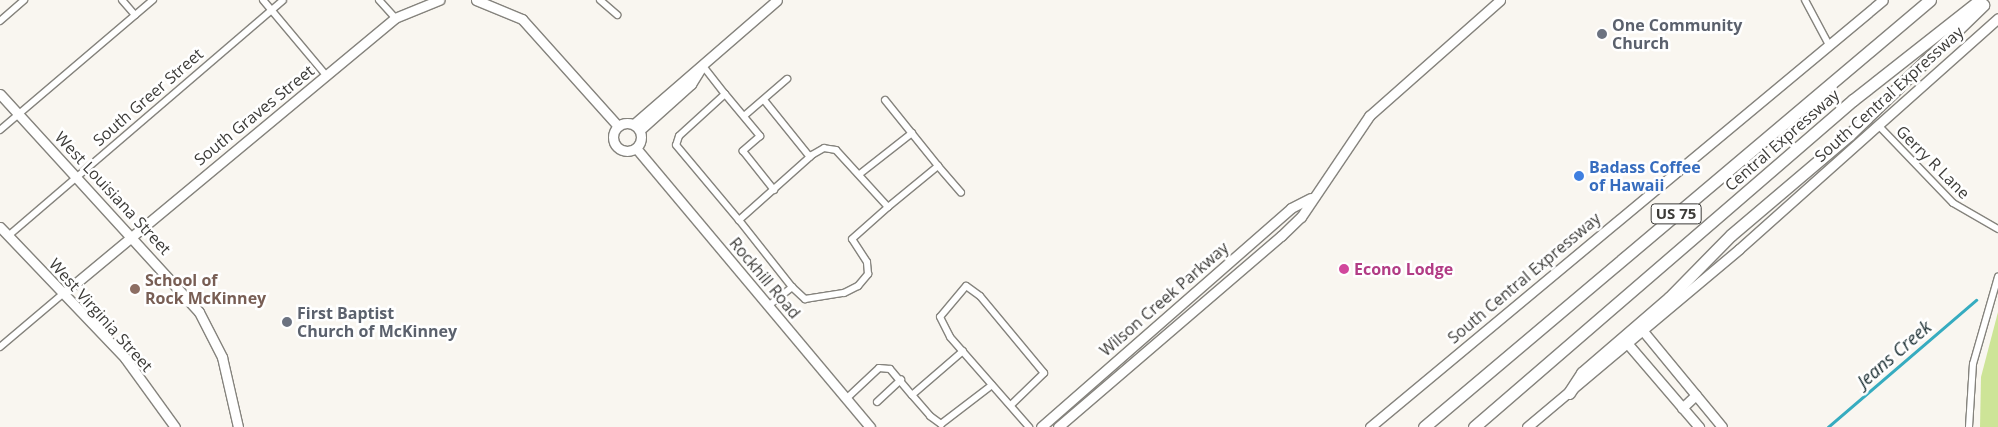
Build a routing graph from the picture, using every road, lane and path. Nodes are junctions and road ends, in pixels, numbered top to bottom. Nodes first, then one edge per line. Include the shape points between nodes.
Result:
1 (24, 0) edge
2 (122, 0) edge
3 (153, 0) edge
4 (263, 0) edge
5 (283, 0) edge
6 (379, 0) edge
7 (439, 0) edge
8 (476, 0) edge
9 (600, 0) edge
10 (777, 0) edge
11 (1500, 0) edge
12 (1806, 0) edge
13 (1883, 0) edge
14 (1980, 0) edge
15 (1988, 0) edge
16 (1929, 1) edge
17 (498, 2) edge
18 (271, 10) junction
19 (135, 15) junction
20 (617, 15) dead end
21 (395, 18) junction
22 (1998, 18) edge
23 (0, 20) edge
24 (1952, 31) junction
25 (1828, 43) junction
26 (702, 67) junction
27 (326, 75) junction
28 (787, 79) dead end
29 (0, 94) edge
30 (725, 94) junction
31 (764, 100) junction
32 (885, 100) dead end
33 (18, 114) junction
34 (744, 116) junction
35 (1878, 125) junction
36 (618, 126) junction
37 (637, 127) junction
38 (0, 130) edge
39 (912, 133) junction
40 (636, 148) junction
41 (810, 157) junction
42 (938, 166) junction
43 (861, 173) junction
44 (77, 176) junction
45 (774, 190) junction
46 (961, 192) dead end
47 (1311, 198) junction
48 (888, 207) junction
49 (739, 220) junction
50 (0, 227) edge
51 (1998, 228) edge
52 (8, 236) junction
53 (132, 236) junction
54 (1998, 277) edge
55 (792, 287) junction
56 (64, 293) junction
57 (768, 306) junction
58 (1642, 330) junction
59 (1627, 343) junction
60 (0, 347) edge
61 (962, 351) junction
62 (901, 380) junction
63 (992, 384) junction
64 (1569, 393) junction
65 (912, 395) junction
66 (1696, 395) junction
67 (846, 398) junction
68 (877, 402) dead end
69 (1011, 406) junction
70 (1682, 408) junction
71 (175, 427) edge
72 (238, 427) edge
73 (870, 427) edge
74 (1029, 427) edge
75 (1040, 427) edge
76 (1058, 427) edge
77 (1370, 427) edge
78 (1424, 427) edge
79 (1474, 427) edge
80 (1527, 427) edge
81 (1699, 427) edge
82 (1722, 427) edge
83 (1969, 427) edge

1 - 23 street
2 - 19 street
3 - 19 street
4 - 18 street
5 - 18 street, South Greer Street
6 - 21 street
7 - 21 main road, South Graves Street
8 - 17 main road
9 - 20 street
10 - 26 main road
11 - 47 main road, Wilson Creek Parkway via 1369,116
12 - 25 street
13 - 25 main road, South Central Expressway
14 - 24 highway, Central Expressway / US 75
15 - 24 highway
16 - 78 highway, Central Expressway / US 75
17 - 36 main road via 538,34
18 - 27 street
18 - 44 street, South Greer Street
19 - 33 street
21 - 27 main road, South Graves Street
22 - 35 main road, South Central Expressway
24 - 64 highway via 1582,373
24 - 79 highway, Central Expressway / US 75 via 1853,100
25 - 77 main road, South Central Expressway
26 - 30 street
26 - 37 main road via 691,84
27 - 53 main road, South Graves Street
28 - 31 street
29 - 33 main road, West Louisiana Street
30 - 34 street
30 - 49 street via 679,136 676,145
31 - 34 street
31 - 41 street
32 - 39 street
33 - 38 street
33 - 44 main road, West Louisiana Street
34 - 45 street via 760,136 743,151
35 - 51 street, Gerry R Lane via 1953,203
35 - 58 main road, South Central Expressway
36 - 37 main road
36 - 40 main road via 613,139 617,147 625,151
37 - 40 main road
39 - 42 street
39 - 43 street
40 - 57 main road, Rockhill Road
41 - 43 street via 824,148 836,150
41 - 45 street
42 - 46 street
42 - 48 street
43 - 48 street
44 - 52 street, South Greer Street
44 - 53 main road, West Louisiana Street
45 - 49 street
47 - 75 main road, Wilson Creek Parkway via 1291,208
47 - 76 main road, Wilson Creek Parkway via 1301,217 1281,236
48 - 55 street via 852,239 867,262 868,274 858,286 817,299 805,299
49 - 55 street
50 - 52 main road, West Virginia Street
52 - 56 main road, West Virginia Street
53 - 56 main road, South Graves Street
53 - 72 main road, West Louisiana Street via 185,293 211,331 226,367
54 - 83 street via 1973,364
55 - 57 street
56 - 60 street
56 - 71 main road, West Virginia Street via 127,361
57 - 67 main road, Rockhill Road
58 - 59 main road, South Central Expressway
58 - 66 main road
59 - 64 main road, South Central Expressway
59 - 70 main road
61 - 63 street
61 - 65 street
61 - 69 street via 940,317 951,298 966,286 980,296 1044,372
62 - 65 street
62 - 67 street via 890,368 879,368
62 - 68 street
63 - 65 street via 941,424
63 - 69 street
64 - 80 main road, South Central Expressway
66 - 70 main road
66 - 82 main road
67 - 73 main road, Rockhill Road
69 - 74 street
70 - 81 main road

